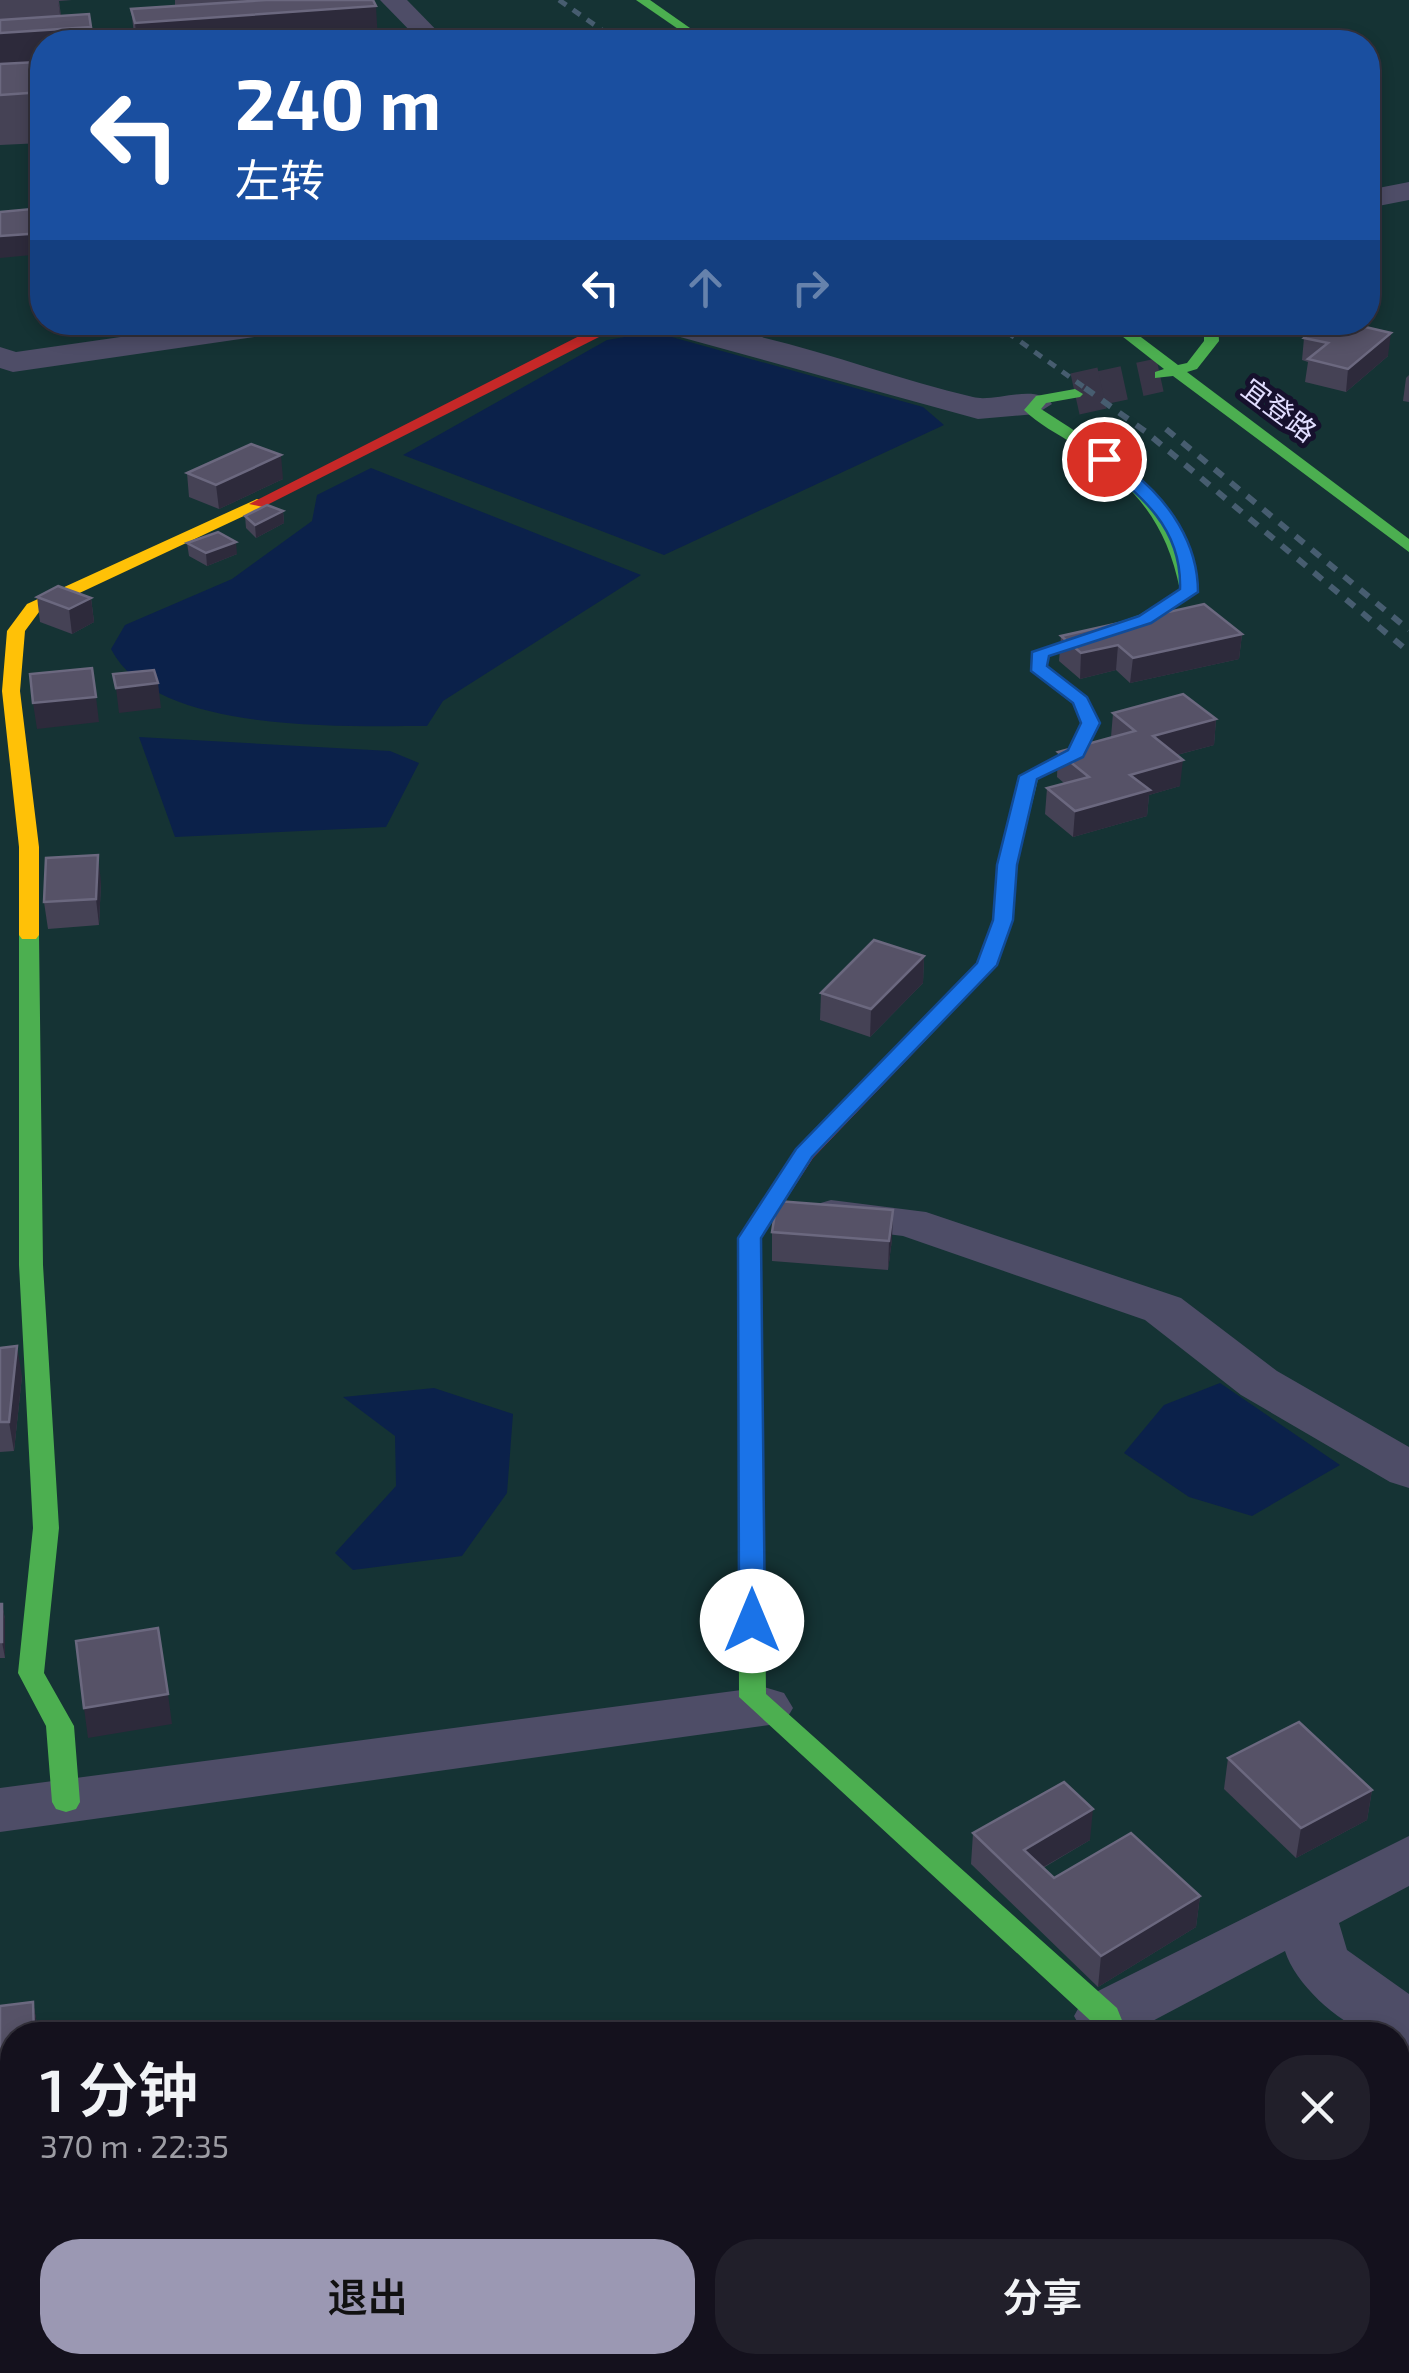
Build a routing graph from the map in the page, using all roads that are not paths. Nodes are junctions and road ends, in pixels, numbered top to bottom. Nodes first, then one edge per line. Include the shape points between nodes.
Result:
1 (393, 0) edge
2 (642, 0) edge
3 (423, 30) edge
4 (686, 30) edge
5 (1380, 177) edge
6 (1409, 179) edge
7 (1409, 191) edge
8 (1380, 197) edge
9 (203, 335) edge
10 (592, 335) edge
11 (709, 335) edge
12 (1126, 335) edge
13 (1212, 335) edge
14 (0, 356) edge
15 (1168, 373) junction
16 (1075, 394) tunnel mouth
17 (1036, 404) junction
18 (1409, 547) edge
19 (768, 1209) junction
20 (1409, 1470) edge
21 (764, 1708) junction
22 (66, 1802) junction
23 (0, 1810) edge
24 (1409, 1858) edge
25 (1306, 1914) junction
26 (1106, 2022) edge
27 (1114, 2022) edge
28 (1404, 2022) edge

1 - 3 street
2 - 4 street
5 - 6 street
7 - 8 street
9 - 14 street via 13,362
10 - 22 street via 33,608 16,632 11,691 30,848 32,1265 46,1528 32,1673 60,1726
11 - 17 street via 978,409
12 - 15 street, 宜登路
13 - 15 street via 1192,366
15 - 18 street, 宜登路
16 - 17 street
17 - 19 street via 1032,410 1157,500 1190,564 1189,592 1145,619 1041,652 1038,668 1081,700 1091,723 1076,754 1028,776 1007,865 1003,920 987,965 804,1154
19 - 20 street via 909,1222 1164,1310 1258,1383
19 - 21 street via 750,1238 752,1697
21 - 22 street
21 - 26 street
22 - 23 street
24 - 25 street
25 - 27 street
25 - 28 street via 1320,1963

